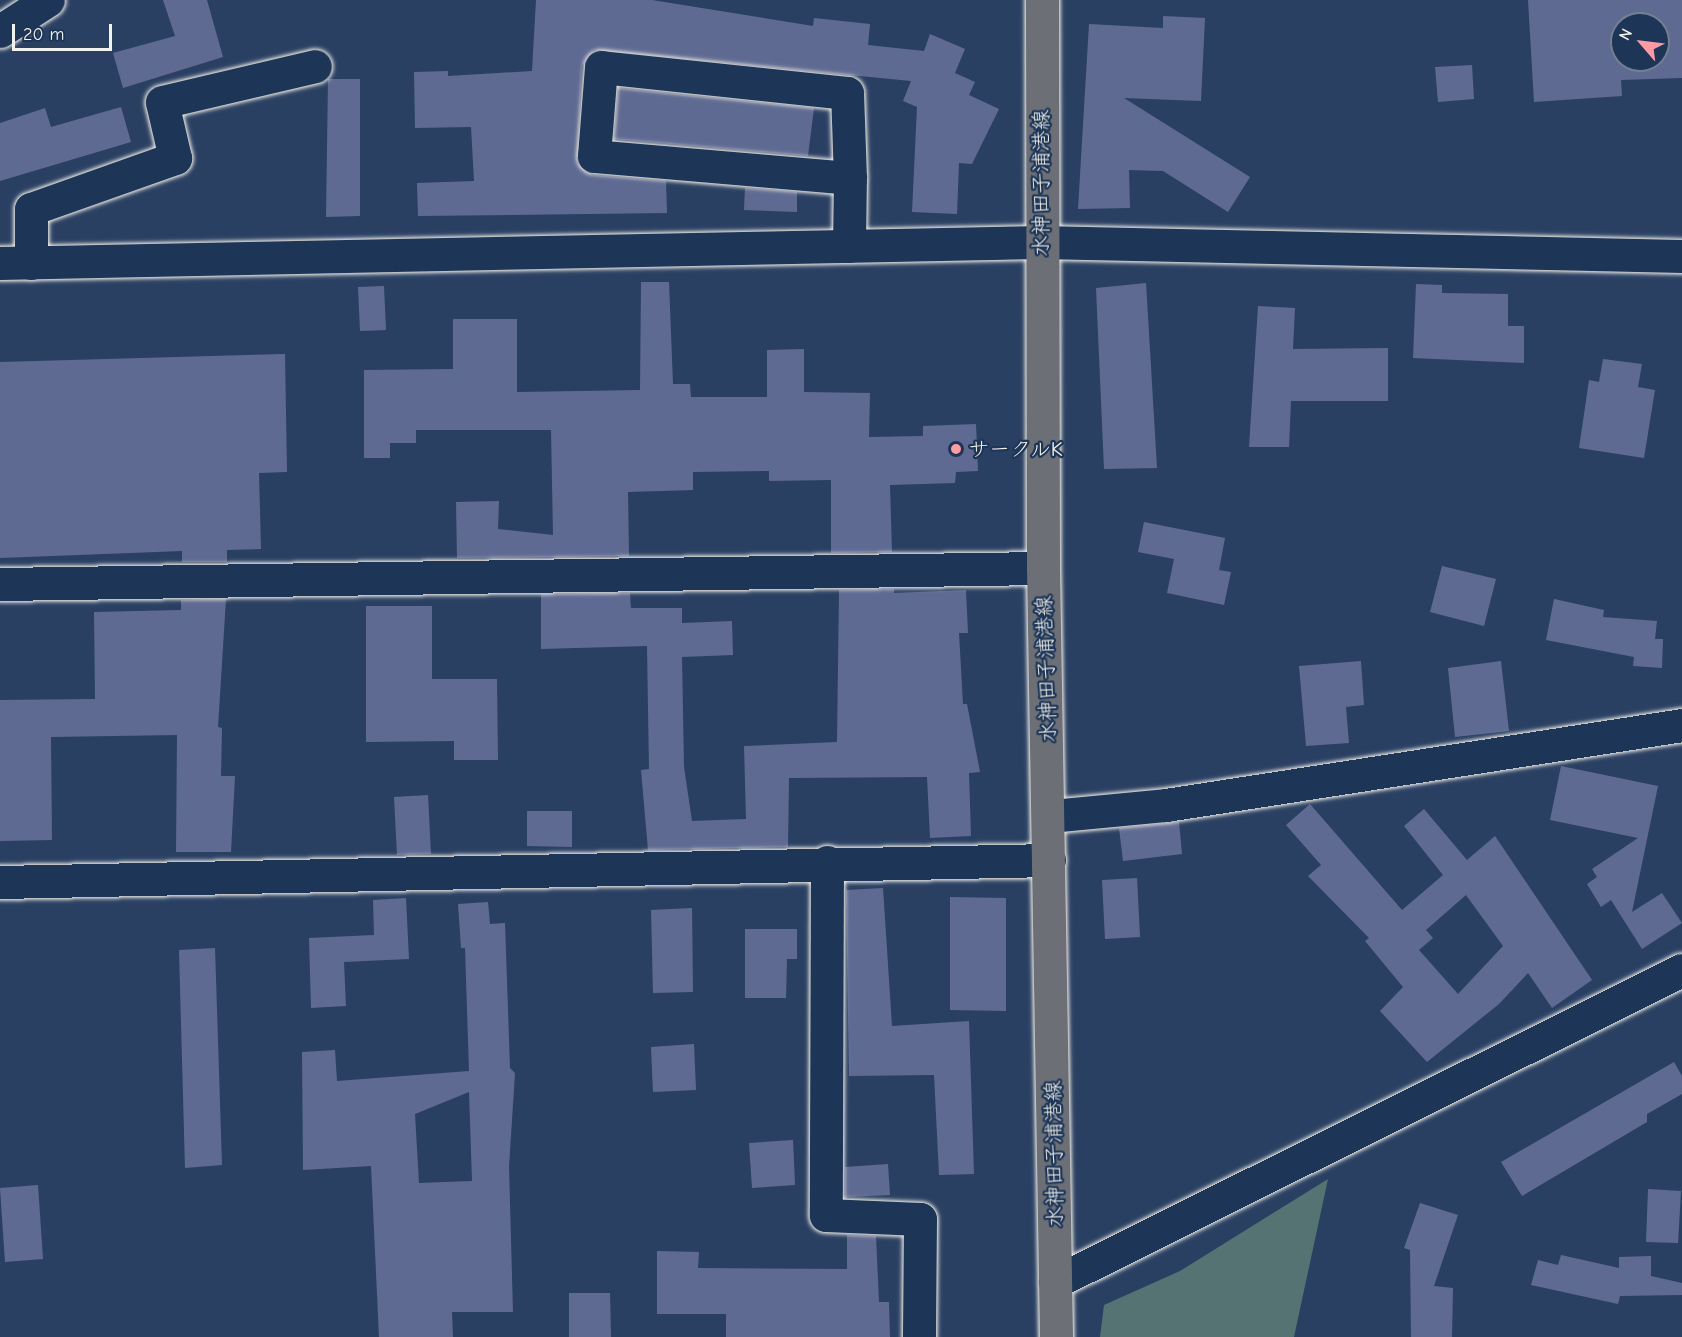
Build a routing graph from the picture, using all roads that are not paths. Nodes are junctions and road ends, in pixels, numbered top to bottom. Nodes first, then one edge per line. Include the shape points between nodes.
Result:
1 (48, 0) edge
2 (1042, 0) edge
3 (0, 31) edge
4 (315, 66) dead end
5 (850, 178) junction
6 (1040, 242) junction
7 (849, 246) junction
8 (1682, 256) edge
9 (15, 263) edge
10 (1043, 568) junction
11 (0, 584) edge
12 (1682, 725) edge
13 (1050, 816) junction
14 (1049, 860) junction
15 (827, 862) junction
16 (0, 882) edge
17 (1682, 970) edge
18 (1055, 1282) junction
19 (919, 1337) edge
20 (1056, 1337) edge

1 - 3 street
2 - 6 main road, 水神田子浦港線
4 - 9 street via 162,102 175,158 31,209
5 - 5 street via 594,156 601,67 847,93
5 - 7 street
6 - 7 street
6 - 8 street
6 - 10 main road, 水神田子浦港線
7 - 9 street
10 - 11 street
10 - 13 main road, 水神田子浦港線
12 - 13 street via 1166,805
13 - 14 main road, 水神田子浦港線
14 - 15 street
14 - 18 main road, 水神田子浦港線
15 - 16 street
15 - 19 street via 826,1215 920,1219
17 - 18 street
18 - 20 main road, 水神田子浦港線

